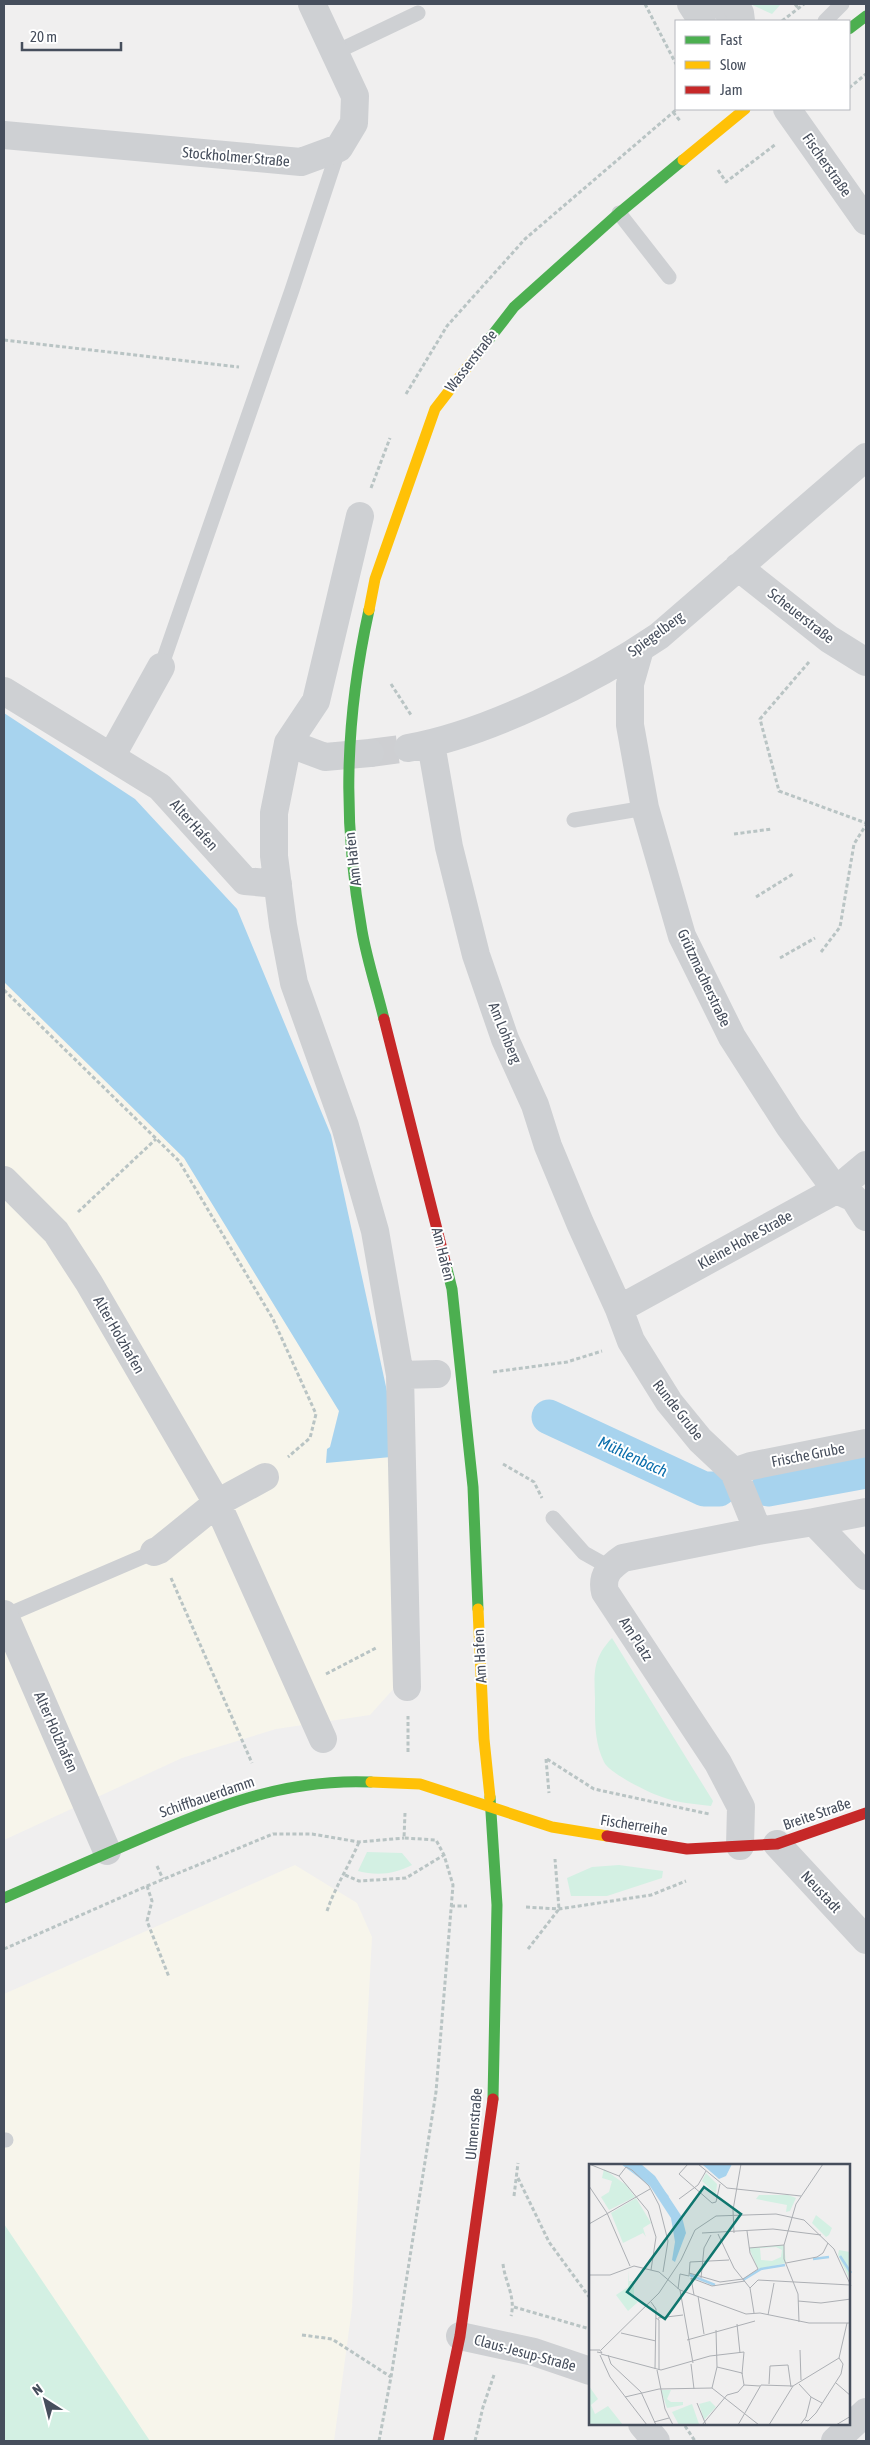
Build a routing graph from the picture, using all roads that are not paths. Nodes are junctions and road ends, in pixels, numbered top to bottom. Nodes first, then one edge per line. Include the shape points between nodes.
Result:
1 (312, 4) edge
2 (691, 4) edge
3 (715, 4) edge
4 (735, 4) edge
5 (842, 4) edge
6 (418, 12) dead end
7 (866, 16) edge
8 (701, 20) edge
9 (725, 20) edge
10 (741, 20) edge
11 (826, 20) edge
12 (850, 28) edge
13 (334, 53) junction
14 (744, 110) edge
15 (794, 118) edge
16 (4, 135) edge
17 (339, 148) junction
18 (619, 213) junction
19 (866, 221) edge
20 (669, 277) dead end
21 (866, 457) edge
22 (360, 516) dead end
23 (738, 567) junction
24 (640, 649) junction
25 (866, 662) edge
26 (161, 666) joint
27 (4, 691) edge
28 (352, 710) joint
29 (288, 743) junction
30 (419, 746) joint
31 (359, 754) junction
32 (110, 757) junction
33 (645, 808) junction
34 (574, 820) dead end
35 (278, 884) junction
36 (866, 1165) edge
37 (4, 1180) edge
38 (836, 1190) junction
39 (866, 1217) edge
40 (619, 1309) junction
41 (400, 1374) junction
42 (437, 1374) dead end
43 (866, 1443) edge
44 (742, 1469) junction
45 (264, 1478) road end
46 (217, 1503) junction
47 (866, 1512) edge
48 (553, 1518) road end
49 (814, 1522) junction
50 (747, 1527) junction
51 (156, 1551) joint
52 (609, 1567) junction
53 (866, 1576) edge
54 (4, 1615) edge
55 (10, 1643) edge
56 (407, 1687) road end
57 (323, 1739) dead end
58 (491, 1806) junction
59 (866, 1813) edge
60 (777, 1844) junction
61 (740, 1846) junction
62 (107, 1851) junction
63 (4, 1898) edge
64 (866, 1940) edge
65 (460, 2336) junction
66 (589, 2371) edge
67 (866, 2412) edge
68 (643, 2425) edge
69 (438, 2441) edge
70 (656, 2441) edge
71 (835, 2441) edge

1 - 13 street
2 - 8 street
3 - 9 lane
4 - 10 street
5 - 11 lane
6 - 13 lane
7 - 12 street
13 - 17 street via 355,96 354,123
14 - 18 street, Wasserstraße
15 - 19 street, Fischerstraße
16 - 17 street, Stockholmer Straße via 301,162
17 - 26 lane
18 - 20 lane
18 - 28 street, Wasserstraße via 514,307 435,409 375,579
21 - 23 street, Spiegelberg
22 - 29 street via 316,702
23 - 24 street, Spiegelberg
23 - 25 street, Scheuerstraße via 829,639
24 - 30 street, Spiegelberg via 491,724
24 - 33 street, Grützmacherstraße via 630,684 630,725
26 - 32 street
27 - 32 street, Alter Hafen
28 - 31 street, Am Hafen
29 - 31 street via 325,756
29 - 35 street via 274,813
30 - 40 street, Am Lohberg via 449,846 476,956 505,1039 535,1105 548,1146 600,1271
31 - 58 street, Am Hafen via 349,826 362,931 452,1289 473,1487 484,1738
32 - 35 street, Alter Hafen via 160,787 245,881
33 - 34 lane
33 - 38 street, Grützmacherstraße via 682,936 732,1037
35 - 41 street via 294,982 345,1126 375,1231
36 - 38 street, Kleine Hohe Straße
37 - 46 street, Alter Holzhafen via 56,1232 94,1291
38 - 39 street via 854,1198
38 - 40 street, Kleine Hohe Straße
40 - 44 street, Runde Grube via 631,1341 669,1402 700,1440
41 - 42 street
41 - 56 street via 401,1635
43 - 44 street, Frische Grube
44 - 50 street, Runde Grube
45 - 46 street
46 - 51 street
46 - 57 street, Alter Holzhafen
47 - 49 street
48 - 52 lane via 584,1554
49 - 50 street
49 - 53 street
50 - 52 street via 623,1558
51 - 54 lane
52 - 61 street, Am Platz via 603,1582 605,1592 718,1764 741,1807
54 - 55 street, Alter Holzhafen
55 - 62 street, Alter Holzhafen
58 - 61 street, Fischerreihe via 552,1827 687,1849
58 - 62 street, Schiffbauerdamm via 420,1784 350,1781 302,1785 207,1810
58 - 65 street, Ulmenstraße via 497,1905 493,2106
59 - 60 street, Breite Straße
60 - 61 street, Fischerreihe
60 - 64 street, Neustadt
62 - 63 street, Schiffbauerdamm
65 - 66 street, Claus-Jesup-Straße via 542,2355
65 - 69 street, Ulmenstraße
67 - 71 street
68 - 70 street

